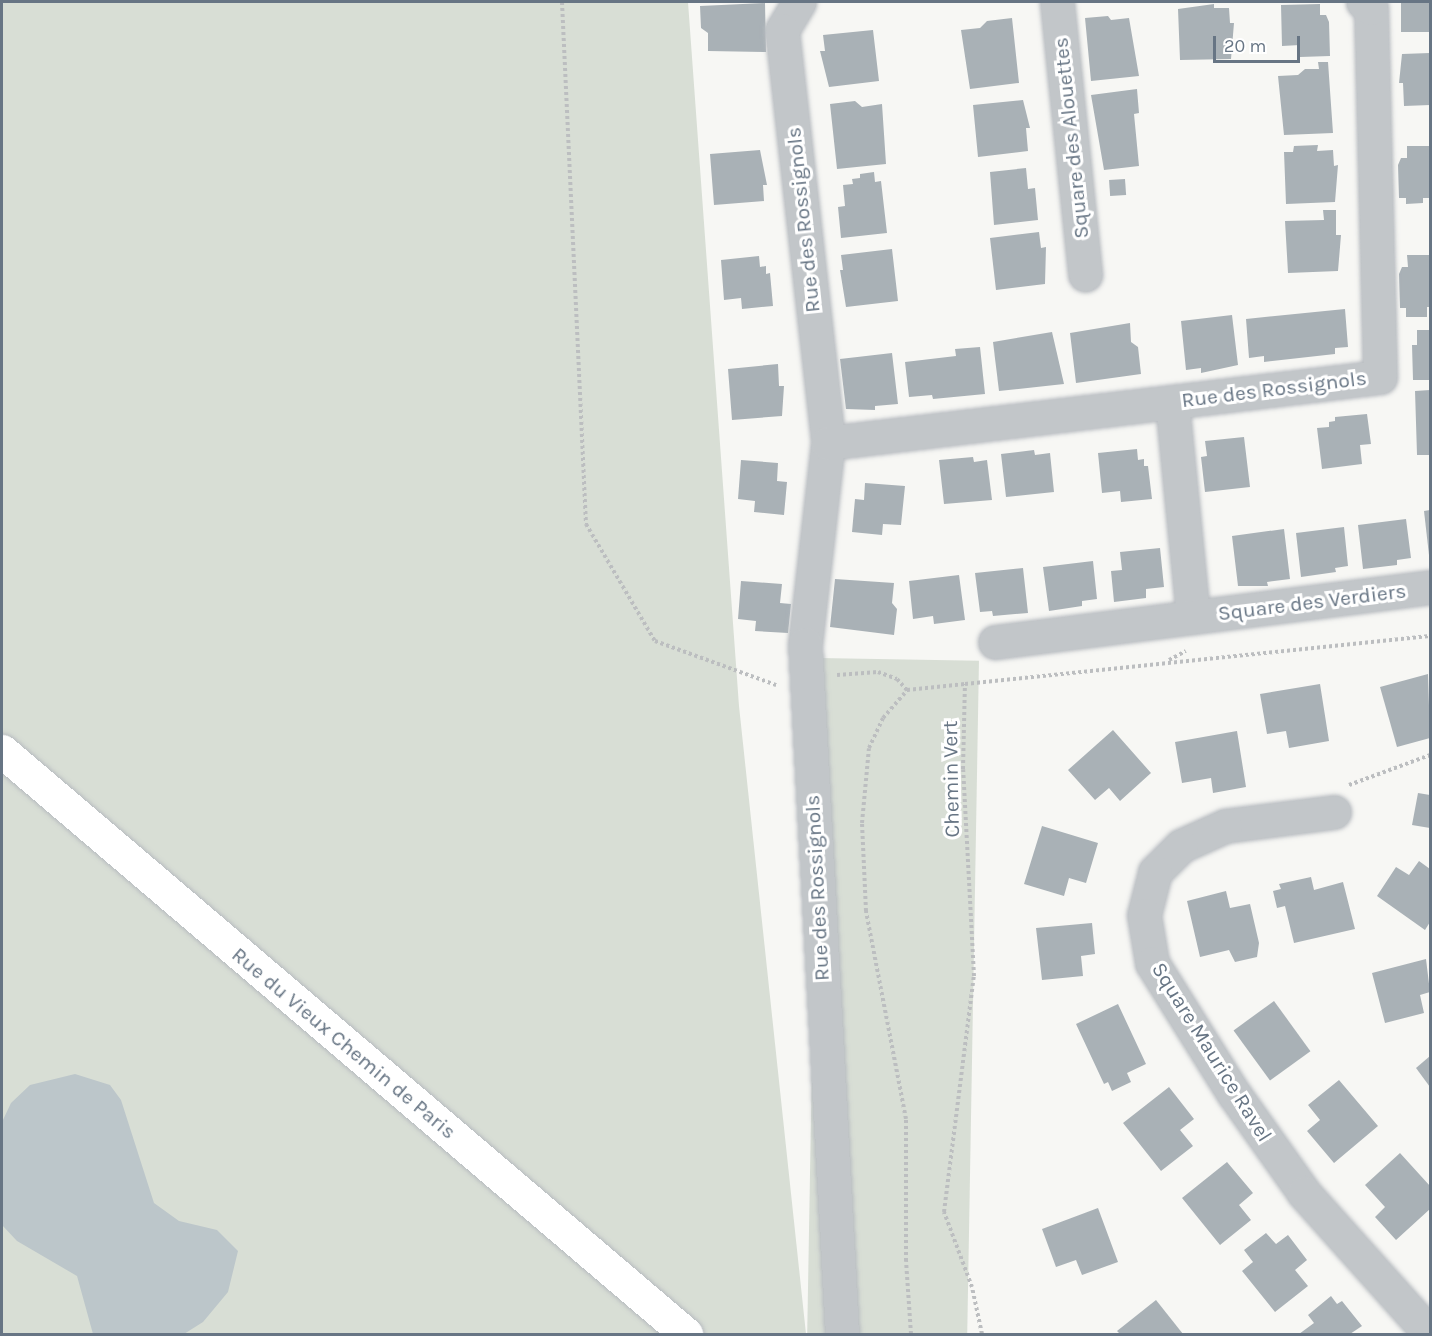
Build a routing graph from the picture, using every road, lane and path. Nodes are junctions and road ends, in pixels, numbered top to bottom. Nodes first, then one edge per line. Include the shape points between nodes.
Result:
1 (562, 2) edge
2 (799, 2) edge
3 (1057, 2) edge
4 (1363, 2) edge
5 (1084, 275) dead end
6 (1172, 402) junction
7 (828, 443) junction
8 (1431, 588) edge
9 (1193, 617) junction
10 (1431, 636) edge
11 (994, 642) dead end
12 (965, 684) junction
13 (807, 688) junction
14 (908, 690) junction
15 (2, 751) edge
16 (1431, 755) edge
17 (1334, 812) joint
18 (686, 1335) edge
19 (842, 1335) edge
20 (911, 1335) edge
21 (981, 1335) edge
22 (1430, 1335) edge

1 - 13 path via 586,524 655,641
2 - 7 street, Rue des Rossignols via 782,30
3 - 5 street, Square des Alouettes
4 - 6 street, Rue des Rossignols via 1371,8 1380,377
6 - 7 street, Rue des Rossignols
6 - 9 street, Square des Verdiers
7 - 13 street, Rue des Rossignols via 805,644
8 - 9 street, Square des Verdiers
9 - 11 street, Square des Verdiers
10 - 12 path
12 - 14 path
12 - 21 path, Chemin Vert via 963,769 974,976 944,1212 972,1287
13 - 14 path via 878,672 897,679
13 - 19 street, Rue des Rossignols
14 - 20 path via 883,718 869,748 862,823 866,911 906,1119 906,1261
15 - 18 street, Rue du Vieux Chemin de Paris
16 - 17 path via 1351,781
17 - 22 street, Square Maurice Ravel via 1226,826 1181,846 1155,872 1149,893 1144,915 1152,963 1234,1094 1304,1193

